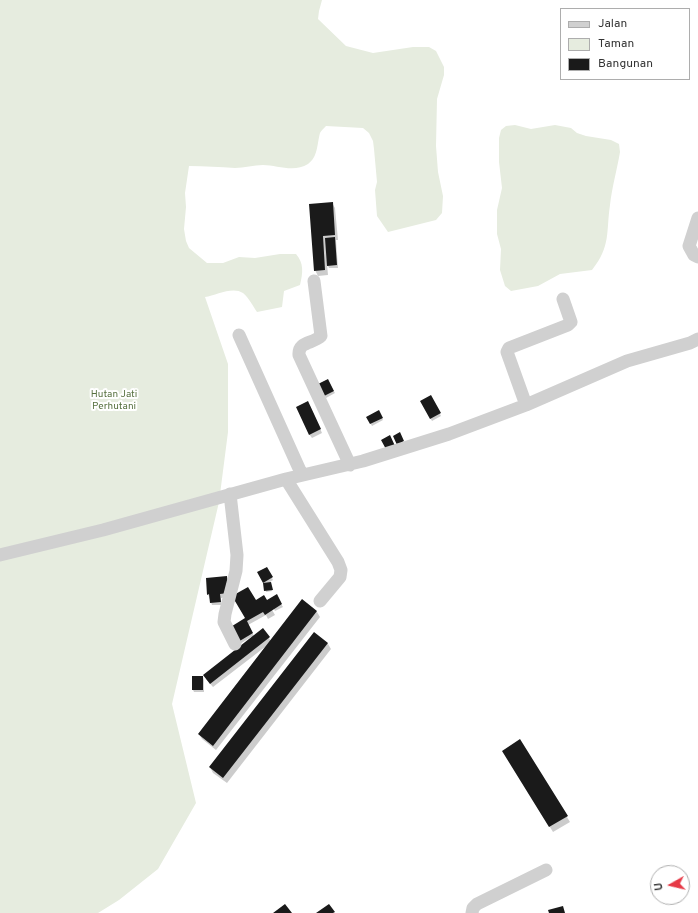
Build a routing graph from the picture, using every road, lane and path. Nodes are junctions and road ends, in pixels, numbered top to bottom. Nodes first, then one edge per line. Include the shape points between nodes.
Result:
1 (698, 218) edge
2 (698, 257) edge
3 (314, 281) dead end
4 (563, 299) dead end
5 (239, 335) dead end
6 (698, 339) edge
7 (526, 405) junction
8 (350, 465) junction
9 (302, 475) junction
10 (286, 479) junction
11 (230, 494) junction
12 (0, 555) edge
13 (320, 601) dead end
14 (235, 644) dead end
15 (546, 870) dead end
16 (472, 913) edge

1 - 2 street via 689,246
3 - 8 street via 321,336 301,345 298,355
4 - 7 street via 571,322 568,325 508,348 506,352
5 - 9 street
6 - 7 street via 627,362
7 - 8 street via 450,434
8 - 9 street
9 - 10 street
10 - 11 street
10 - 13 street via 341,570 340,577
11 - 12 street via 103,530
11 - 14 street via 237,555 236,571 224,622
15 - 16 street via 477,904

